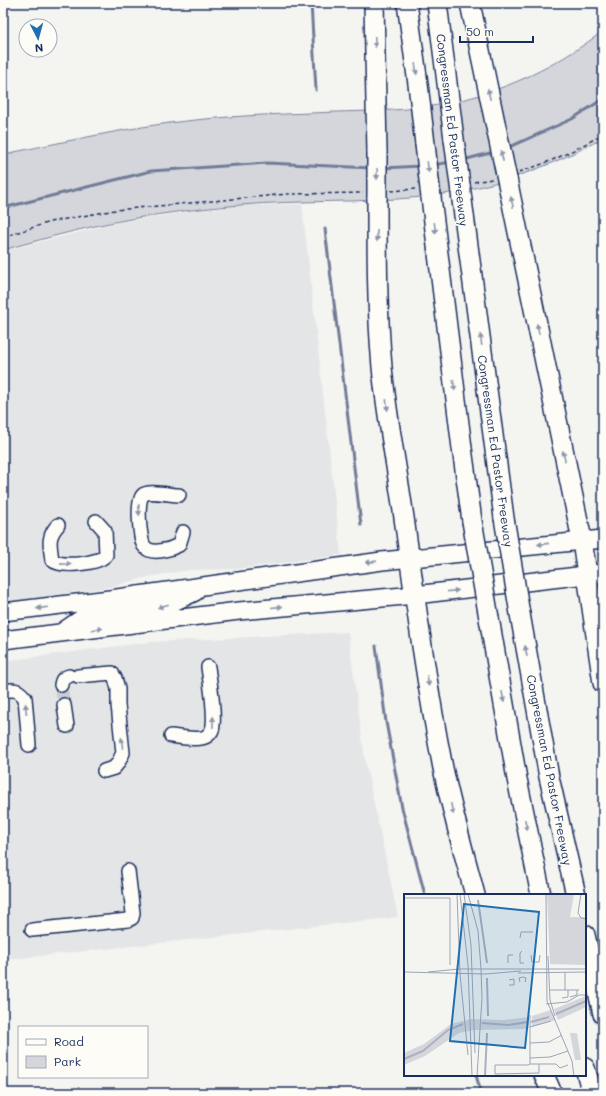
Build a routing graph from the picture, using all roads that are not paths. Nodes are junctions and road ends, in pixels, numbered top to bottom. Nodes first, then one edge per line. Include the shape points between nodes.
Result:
1 (374, 3) edge
2 (407, 3) edge
3 (437, 3) edge
4 (470, 3) edge
5 (179, 495) dead end
6 (96, 521) dead end
7 (58, 525) dead end
8 (183, 532) dead end
9 (603, 539) edge
10 (582, 540) junction
11 (409, 558) junction
12 (595, 574) edge
13 (211, 584) junction
14 (137, 595) junction
15 (414, 595) junction
16 (5, 612) edge
17 (125, 625) junction
18 (60, 634) junction
19 (3, 640) edge
20 (208, 667) dead end
21 (69, 679) dead end
22 (603, 683) edge
23 (3, 690) edge
24 (64, 705) tunnel mouth
25 (67, 726) dead end
26 (171, 736) dead end
27 (29, 745) dead end
28 (104, 771) dead end
29 (128, 871) dead end
30 (475, 894) edge
31 (541, 894) edge
32 (576, 894) edge
33 (32, 930) dead end
34 (586, 939) edge
35 (603, 1014) edge
36 (586, 1072) edge
37 (544, 1076) edge
38 (552, 1093) edge
39 (592, 1093) edge

1 -> 11 highway, bridge via 377,273 382,366
2 -> 31 highway, bridge via 472,522 517,779
32 -> 3 highway, Congressman Ed Pastor Freeway, bridge via 549,777 504,518
10 -> 4 highway, bridge
5 -> 8 lane via 148,493 139,500 142,542 150,550 168,550 179,545
7 -> 6 lane via 50,537 52,560 62,565 77,564 97,561 106,555 105,531
9 - 10 main road
10 -> 11 main road
10 - 12 highway
11 -> 13 main road
11 - 15 highway
15 -> 12 main road
12 - 22 highway
13 - 14 main road
13 -> 17 main road via 186,597 131,616
14 -> 16 main road
14 - 18 main road via 123,608 81,619
17 -> 15 main road via 239,611
15 -> 30 highway via 443,768
18 -> 17 main road
18 - 19 main road
26 -> 20 lane via 199,738 206,737 212,731
28 -> 21 lane via 114,768 123,754 115,678 112,673
27 -> 23 lane via 25,698 21,692 13,689
24 - 25 lane
29 - 33 lane via 132,918
34 - 35 highway
36 - 39 highway
37 - 38 highway

